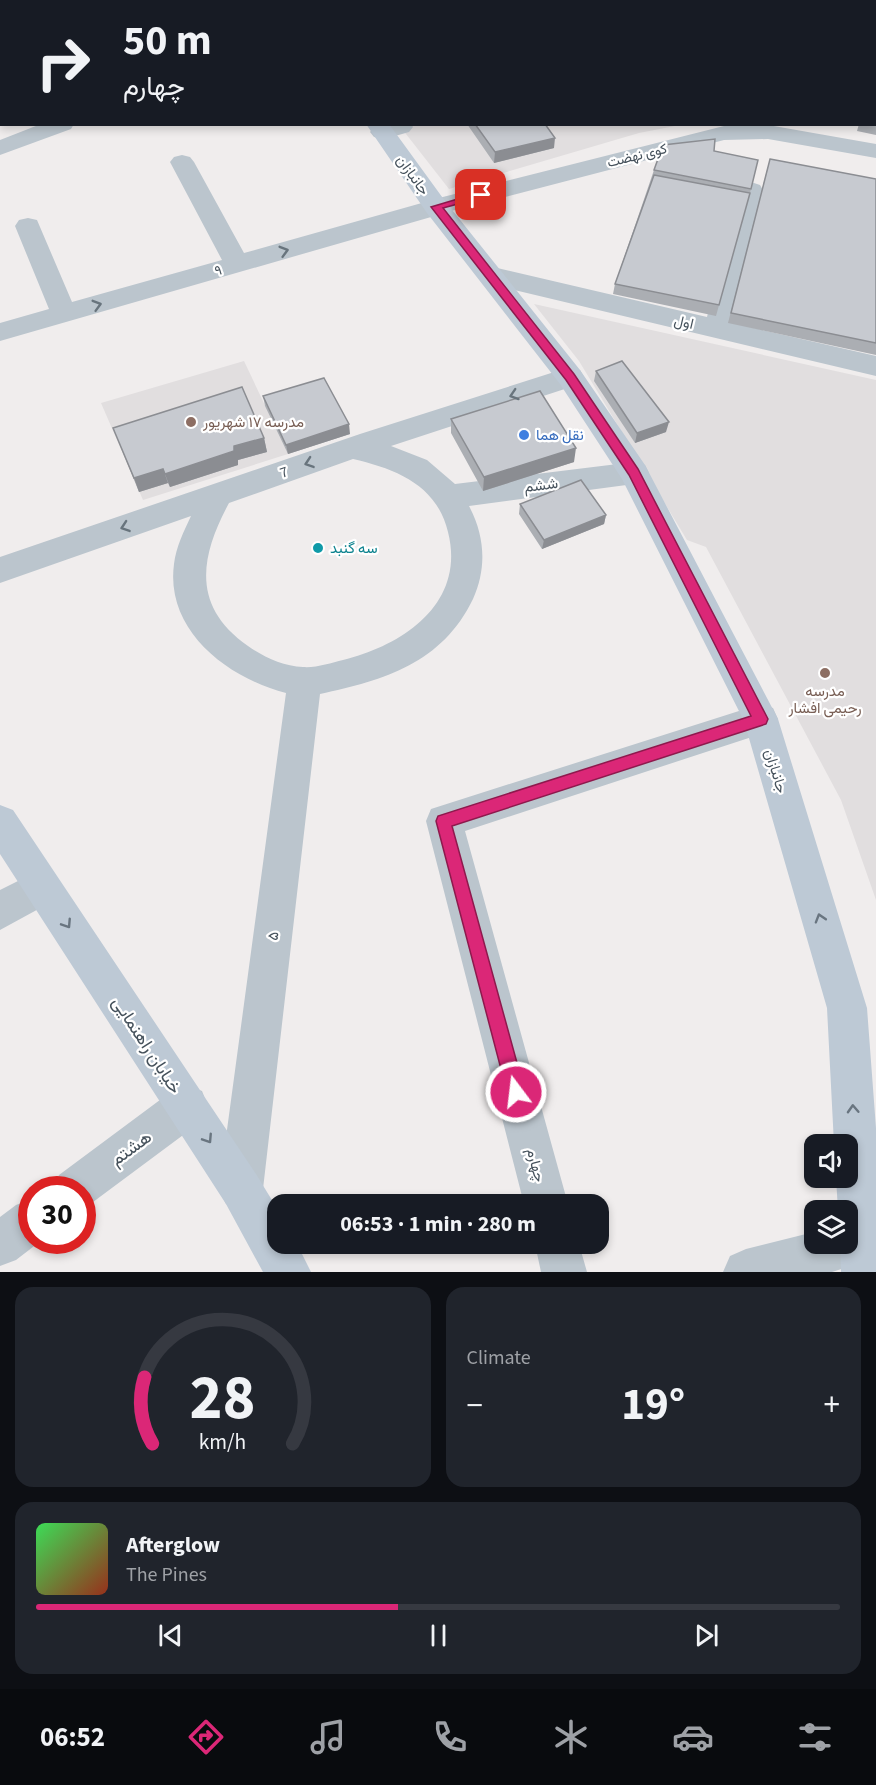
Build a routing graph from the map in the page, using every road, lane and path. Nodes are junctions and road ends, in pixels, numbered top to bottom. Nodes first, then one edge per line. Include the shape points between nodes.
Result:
1 (58, 126) edge
2 (387, 128) edge
3 (722, 129) edge
4 (0, 148) edge
5 (876, 151) edge
6 (182, 162) dead end
7 (751, 190) edge
8 (436, 207) junction
9 (28, 226) dead end
10 (238, 265) junction
11 (493, 276) junction
12 (64, 314) junction
13 (717, 330) junction
14 (0, 332) edge
15 (876, 366) edge
16 (570, 377) junction
17 (353, 448) junction
18 (634, 472) junction
19 (218, 495) junction
20 (448, 497) junction
21 (0, 570) edge
22 (304, 682) junction
23 (760, 719) junction
24 (0, 822) edge
25 (42, 887) junction
26 (0, 911) edge
27 (187, 1106) junction
28 (93, 1176) edge
29 (241, 1189) junction
30 (543, 1194) edge
31 (18, 1231) edge
32 (0, 1244) edge
33 (560, 1254) edge
34 (863, 1257) edge
35 (288, 1272) edge
36 (564, 1272) edge
37 (746, 1272) edge

1 - 4 street
2 - 8 main road, جانبازان
3 - 5 street, کوی نهضت via 768,132
3 - 8 street, کوی نهضت
6 - 10 street
7 - 13 street
10 -> 8 street, ۹
8 - 11 main road, جانبازان
9 - 12 street
12 -> 10 street, ۹
11 - 13 street, اول
11 - 16 main road, جانبازان
12 - 14 street, ۹
13 - 15 street, اول
16 -> 17 street, 7
16 - 18 main road, جانبازان
17 -> 19 street, 7
17 - 20 street via 399,459 427,475
18 - 20 street, ششم
18 - 23 main road, جانبازان
19 -> 21 street, 7
19 - 22 street via 195,536 187,574 196,612 220,645 257,669
20 - 22 street via 464,529 467,565 456,602 430,635 392,660 345,675
22 - 29 street, ۵
23 - 30 street, چهارم via 444,821
34 -> 23 main road, جانبازان via 847,1008
24 - 25 main road, خیابان راهنمایی
25 - 26 street
25 -> 27 main road, خیابان راهنمایی
27 - 28 street, هشتم
27 -> 29 main road, خیابان راهنمایی
29 - 35 main road, خیابان راهنمایی
31 - 32 street
33 - 36 street
34 - 37 street

